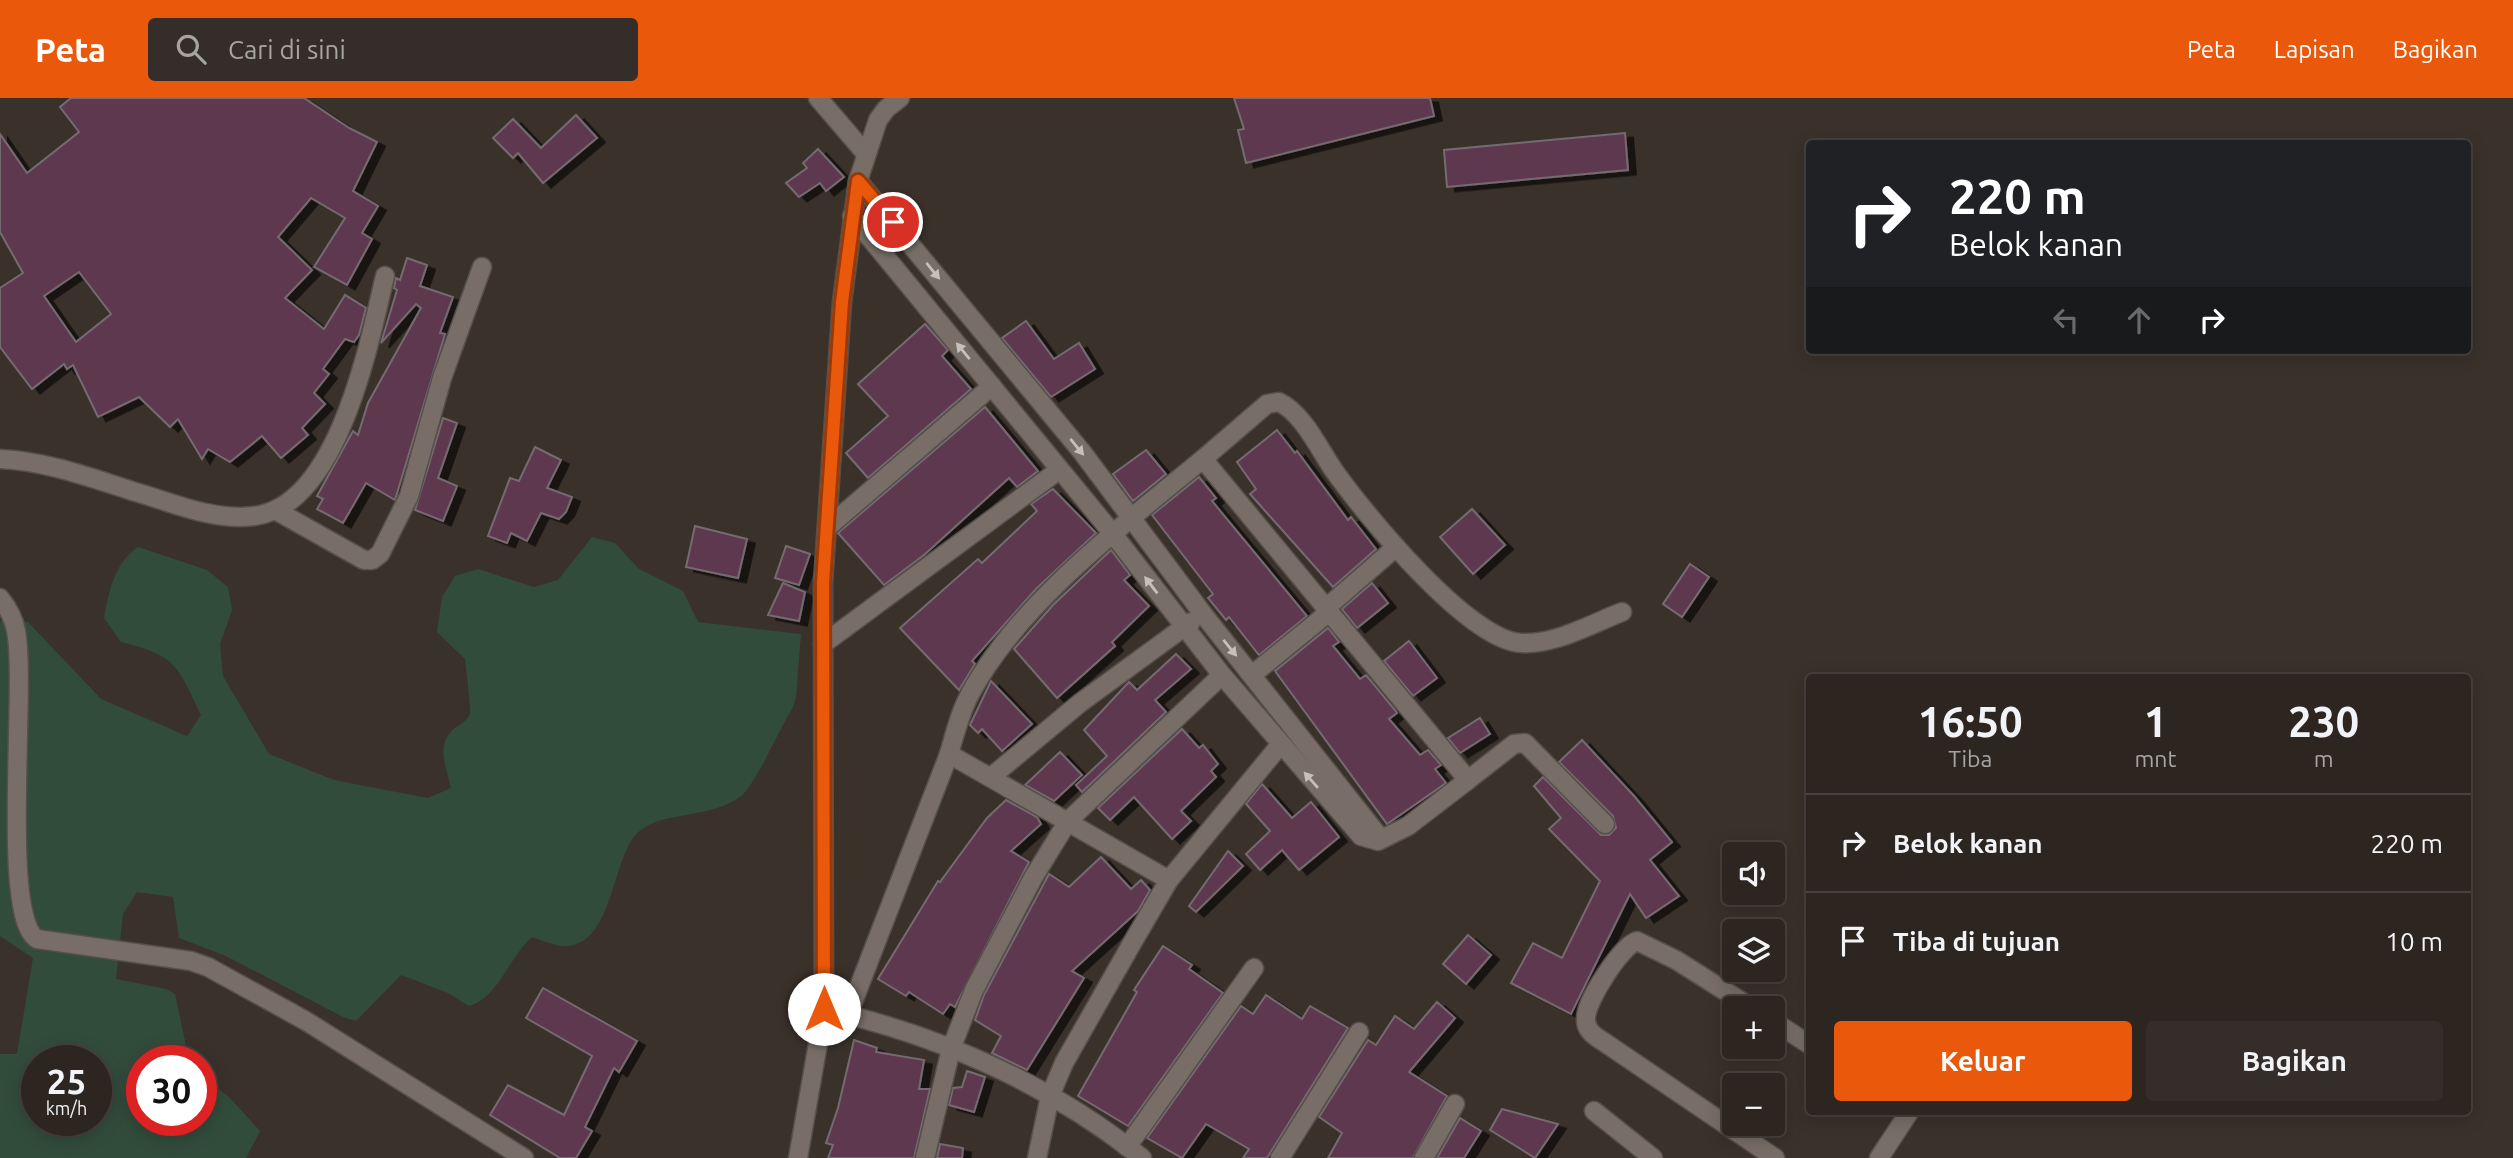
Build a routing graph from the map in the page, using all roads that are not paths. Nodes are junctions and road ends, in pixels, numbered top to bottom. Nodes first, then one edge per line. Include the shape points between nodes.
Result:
1 (818, 98) edge
2 (900, 98) edge
3 (866, 154) junction
4 (858, 181) junction
5 (852, 216) junction
6 (482, 267) dead end
7 (385, 276) dead end
8 (992, 386) junction
9 (0, 459) edge
10 (1203, 459) junction
11 (1059, 470) junction
12 (275, 510) junction
13 (1132, 518) junction
14 (828, 527) junction
15 (1113, 534) junction
16 (1396, 547) junction
17 (0, 598) edge
18 (1327, 611) junction
19 (1622, 611) dead end
20 (1203, 614) junction
21 (1184, 628) junction
22 (823, 644) junction
23 (1252, 675) junction
24 (1222, 676) junction
25 (1280, 745) junction
26 (949, 754) junction
27 (991, 777) junction
28 (1468, 780) junction
29 (1068, 821) junction
30 (1605, 824) dead end
31 (1381, 839) junction
32 (1169, 880) junction
33 (1254, 968) dead end
34 (1733, 996) edge
35 (824, 1009) junction
36 (848, 1016) junction
37 (1785, 1029) edge
38 (1359, 1032) dead end
39 (1806, 1042) edge
40 (951, 1049) junction
41 (1050, 1096) junction
42 (1455, 1104) dead end
43 (1594, 1111) dead end
44 (1907, 1115) edge
45 (1134, 1152) edge
46 (524, 1158) edge
47 (798, 1158) edge
48 (925, 1158) edge
49 (1037, 1158) edge
50 (1280, 1158) edge
51 (1424, 1158) edge
52 (1653, 1158) edge
53 (1775, 1158) edge
54 (1879, 1158) edge

1 - 3 street
2 - 3 street via 878,120
3 - 4 street
4 - 5 street
4 -> 13 street
8 -> 5 street
5 - 14 street
6 - 12 street via 442,378 409,496 380,554 364,560
7 - 12 street via 350,400 323,466
8 - 11 street
8 - 14 street
9 - 12 street via 65,471 217,515 251,516
10 - 13 street
10 - 16 street via 1267,404 1282,404
10 - 18 street
11 - 15 street
11 - 22 street
13 - 15 street
13 - 20 street
14 - 22 street
21 -> 15 street
15 - 26 street via 996,652 963,708
16 - 18 street
16 - 19 street via 1465,615 1514,642 1546,641
17 - 46 street via 10,612 17,643 1,832 10,899 23,930 41,940 208,967 306,1021
18 - 23 street
18 - 28 street
20 - 21 street
20 -> 23 street
21 - 24 street
21 - 27 street via 1080,703
22 - 35 street
23 - 31 street
24 - 25 street
24 - 29 street
31 -> 25 street via 1372,842 1361,836
25 - 32 street
26 - 27 street
26 - 36 street
27 - 29 street
28 - 30 street via 1514,744 1525,743
28 - 31 street via 1408,826
29 - 32 street
29 - 40 street via 974,990
32 - 41 street via 1083,1026
33 - 45 street
34 - 53 street via 1637,941 1619,955 1586,1021 1590,1032 1601,1040
35 - 36 street
35 - 47 street
36 - 40 street via 908,1031
37 - 39 street
38 - 50 street
40 - 41 street
40 - 48 street
41 - 45 street
41 - 49 street
42 - 51 street
43 - 52 street
44 - 54 street

